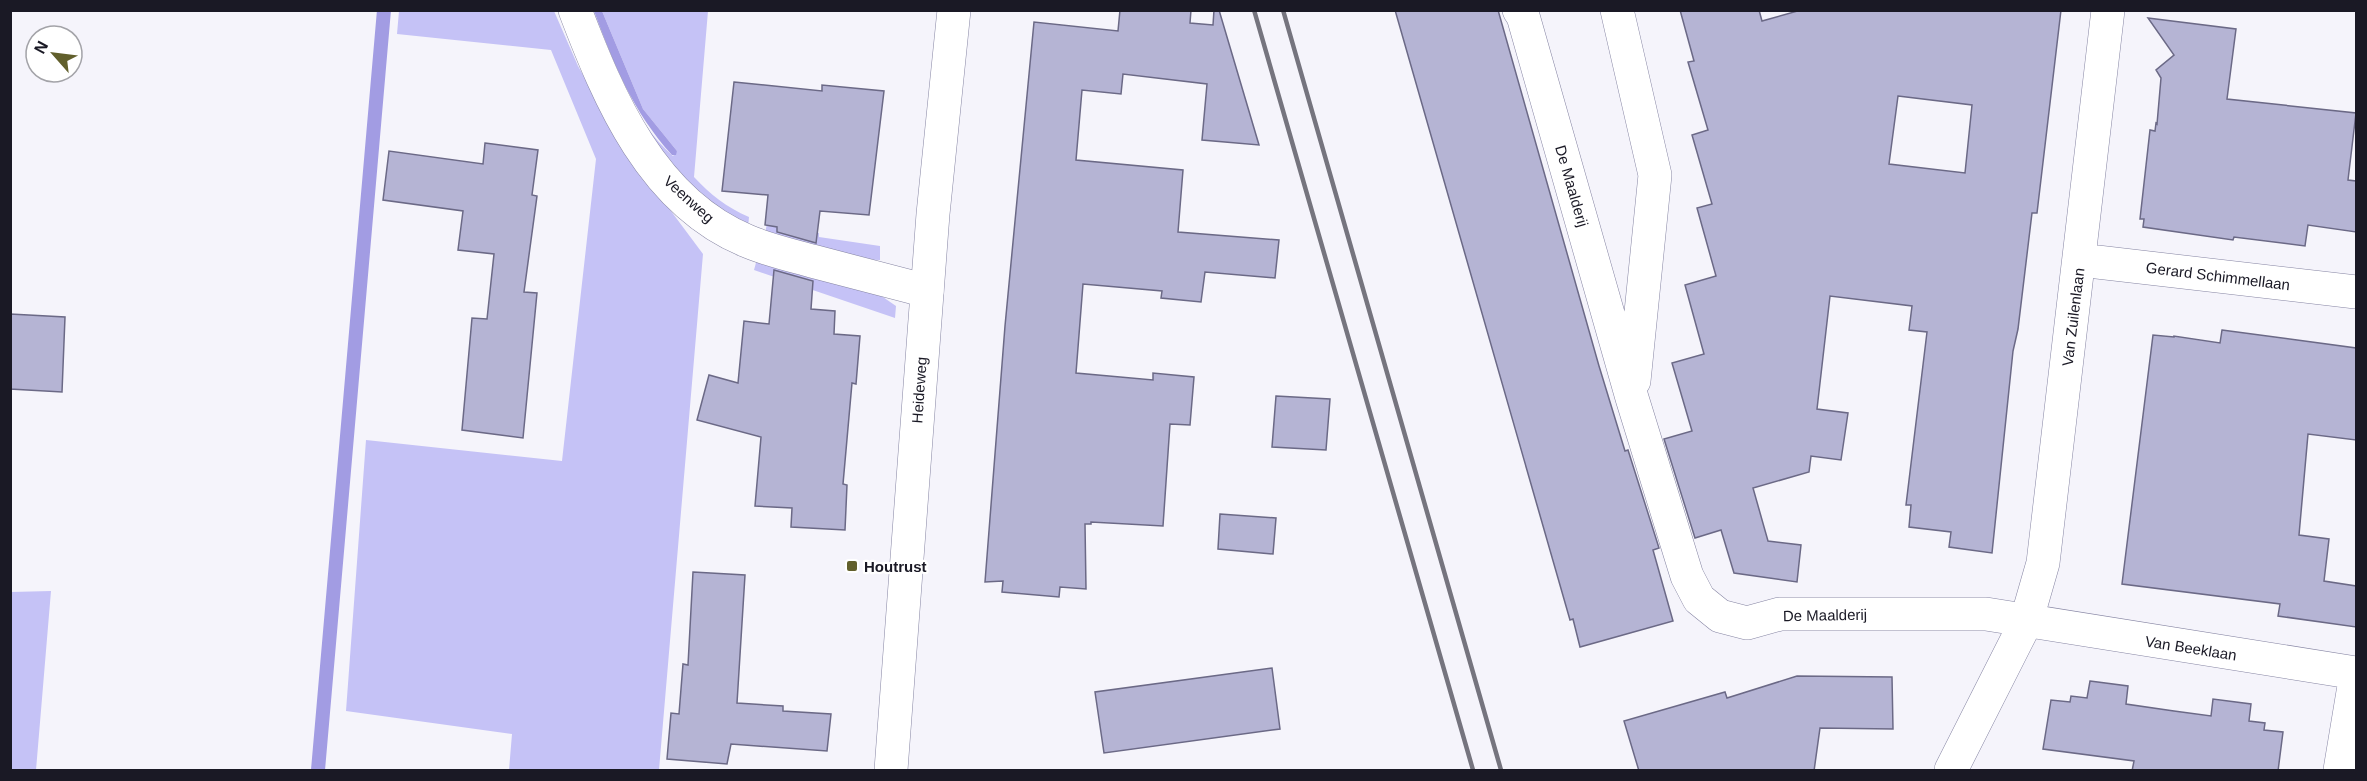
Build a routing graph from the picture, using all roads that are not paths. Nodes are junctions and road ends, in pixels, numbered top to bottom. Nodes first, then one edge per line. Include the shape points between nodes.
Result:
1 (575, 10) edge
2 (954, 10) edge
3 (1519, 10) edge
4 (1617, 10) edge
5 (2108, 10) edge
6 (2080, 260) junction
7 (927, 291) junction
8 (2356, 292) edge
9 (1632, 398) junction
10 (2026, 622) junction
11 (2356, 673) edge
12 (891, 771) edge
13 (1951, 771) edge
14 (2340, 771) edge

1 - 7 street, Veenweg via 599,73 631,135 651,163 705,217 764,248
2 - 7 street, Heideweg
3 - 9 street, De Maalderij
4 - 9 street, De Maalderij via 1655,175
5 - 6 street, Van Zuilenlaan
6 - 8 street, Gerard Schimmellaan
6 - 10 street, Van Zuilenlaan via 2043,563
7 - 12 street, Heideweg
9 - 10 street, De Maalderij via 1687,576 1699,599 1720,616 1747,623 1780,614 1986,614
10 - 11 street, Van Beeklaan
10 - 13 street, Van Zuilenlaan
11 - 14 street

